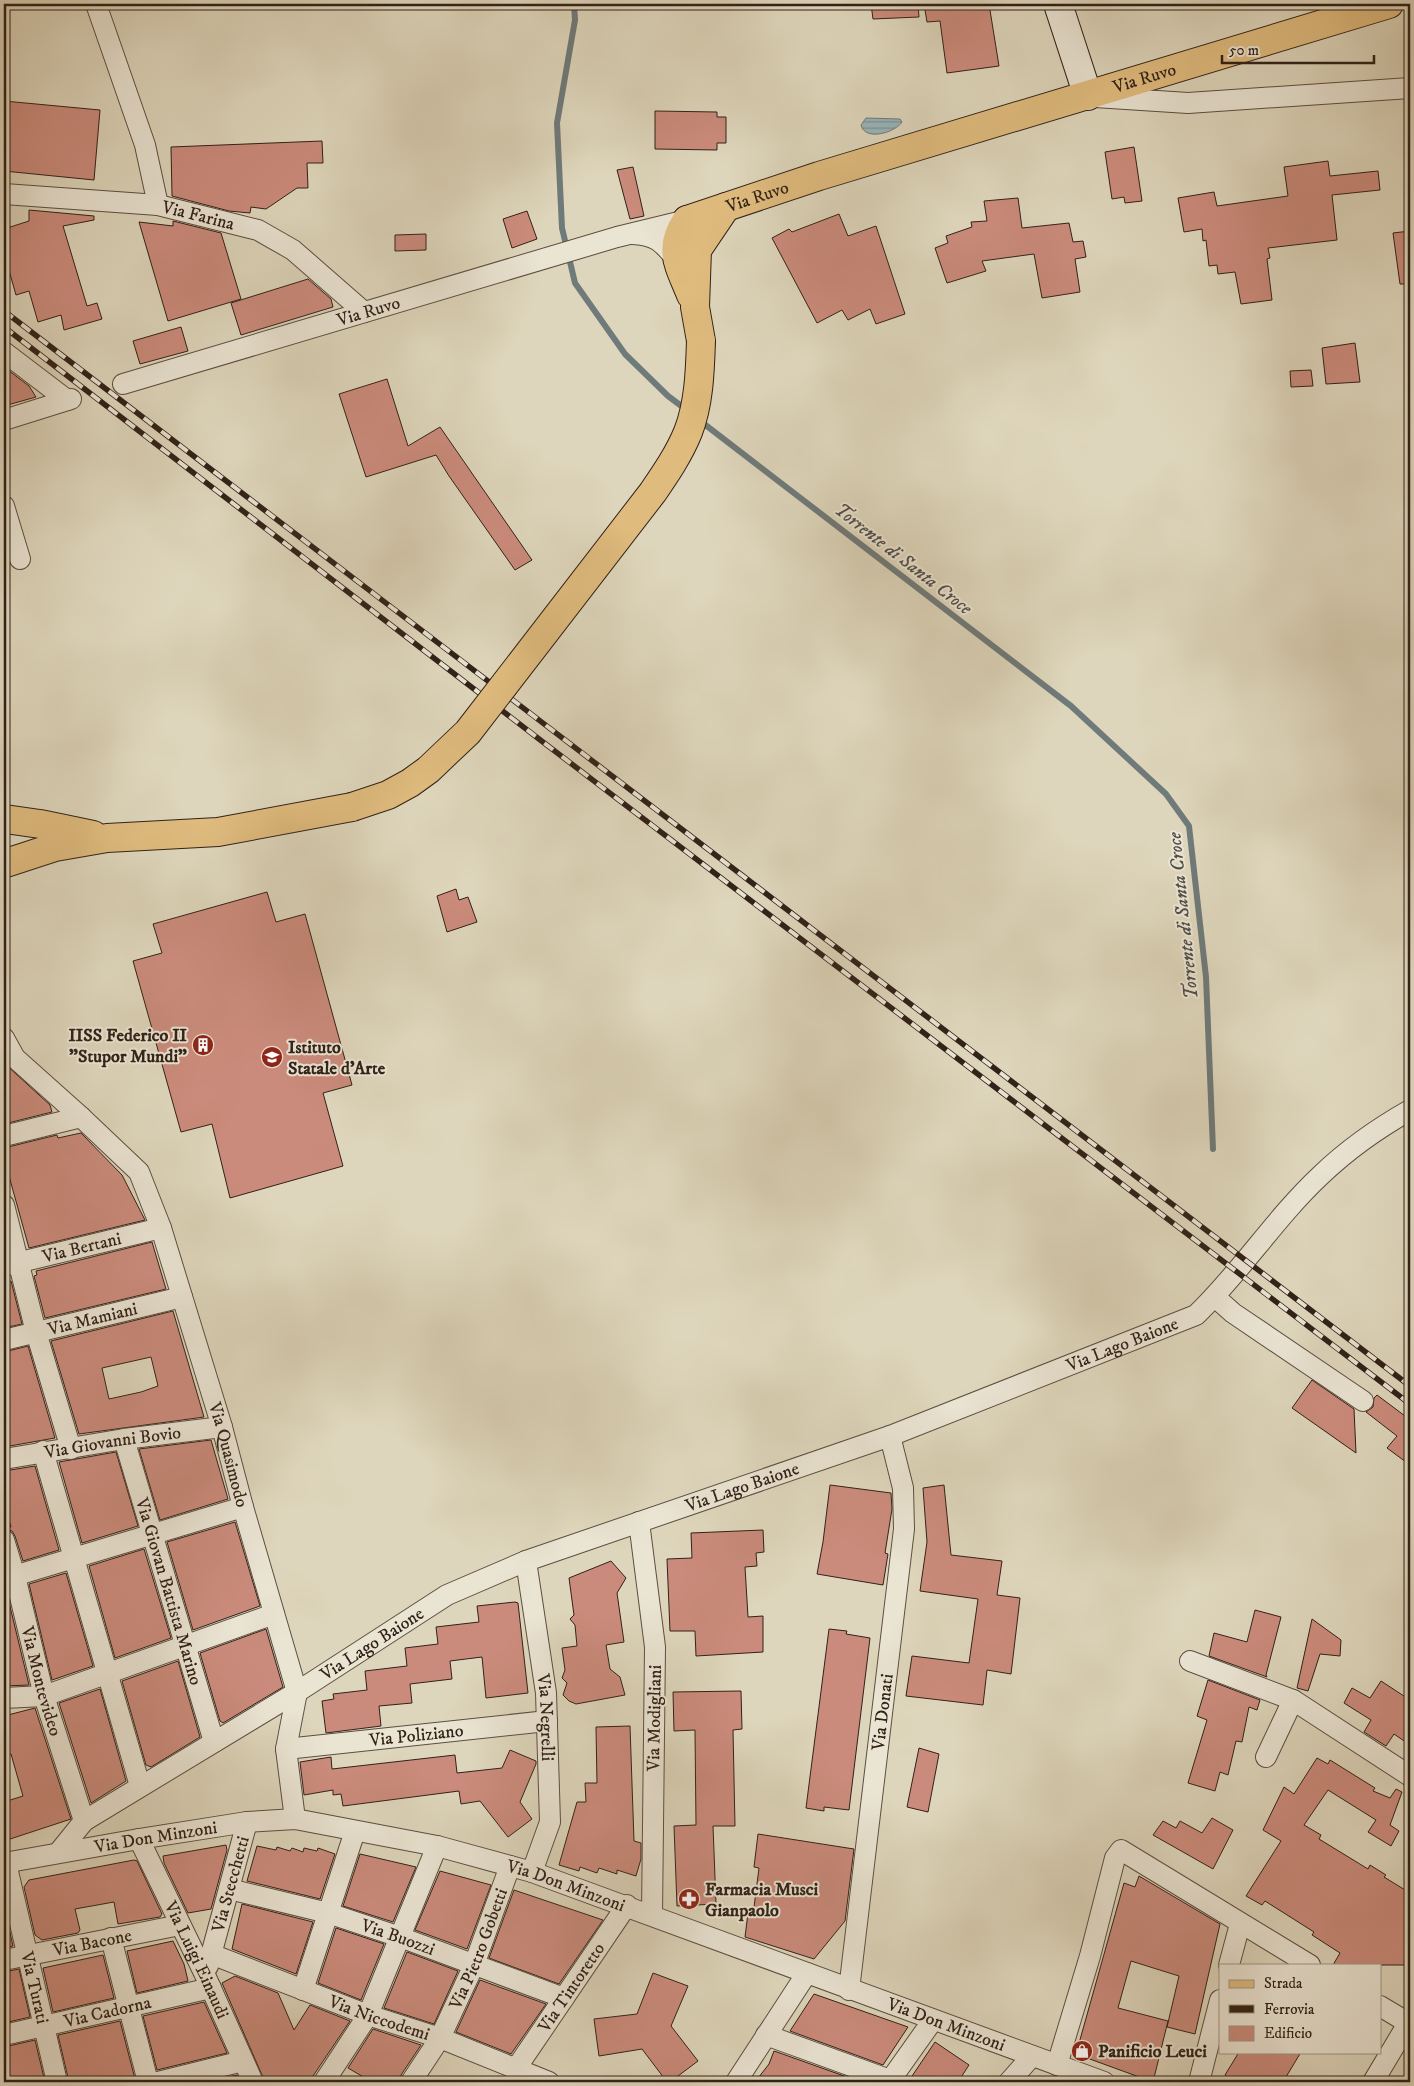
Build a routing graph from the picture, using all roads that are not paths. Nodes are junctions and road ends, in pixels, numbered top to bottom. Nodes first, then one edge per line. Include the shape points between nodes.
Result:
1 (96, 4) edge
2 (1058, 4) edge
3 (1389, 4) edge
4 (1410, 88) edge
5 (1088, 96) junction
6 (4, 194) edge
7 (158, 205) junction
8 (726, 207) junction
9 (687, 220) junction
10 (621, 235) junction
11 (687, 255) junction
12 (364, 312) junction
13 (4, 352) edge
14 (123, 384) dead end
15 (4, 420) edge
16 (4, 506) edge
17 (20, 559) dead end
18 (4, 819) edge
19 (107, 838) junction
20 (5, 864) edge
21 (4, 1038) edge
22 (9, 1059) edge
23 (1410, 1110) edge
24 (81, 1117) junction
25 (4, 1136) edge
26 (4, 1205) edge
27 (161, 1228) junction
28 (11, 1264) edge
29 (182, 1297) junction
30 (1214, 1297) junction
31 (36, 1332) junction
32 (4, 1340) edge
33 (1363, 1400) dead end
34 (222, 1427) junction
35 (890, 1436) junction
36 (124, 1440) junction
37 (71, 1449) junction
38 (42, 1452) junction
39 (4, 1459) edge
40 (243, 1507) junction
41 (639, 1522) junction
42 (152, 1534) junction
43 (4, 1540) edge
44 (74, 1558) junction
45 (526, 1561) junction
46 (9, 1578) edge
47 (274, 1614) junction
48 (186, 1646) junction
49 (1190, 1661) dead end
50 (107, 1673) junction
51 (297, 1692) junction
52 (44, 1696) junction
53 (4, 1698) edge
54 (1293, 1700) junction
55 (548, 1721) junction
56 (214, 1742) junction
57 (286, 1749) junction
58 (1266, 1757) dead end
59 (1410, 1776) edge
60 (140, 1786) junction
61 (295, 1818) junction
62 (84, 1821) junction
63 (247, 1822) junction
64 (355, 1831) junction
65 (138, 1839) junction
66 (437, 1846) junction
67 (59, 1852) junction
68 (5, 1863) edge
69 (510, 1866) junction
70 (532, 1872) junction
71 (228, 1890) junction
72 (627, 1905) junction
73 (328, 1913) junction
74 (652, 1914) junction
75 (1240, 1924) junction
76 (180, 1925) junction
77 (400, 1937) junction
78 (111, 1938) junction
79 (211, 1954) junction
80 (29, 1955) junction
81 (4, 1960) edge
82 (1229, 1964) edge
83 (1308, 1964) edge
84 (474, 1965) junction
85 (807, 1973) junction
86 (208, 1981) junction
87 (303, 1990) junction
88 (849, 1990) junction
89 (564, 1998) junction
90 (1219, 2004) edge
91 (128, 2007) junction
92 (1382, 2007) edge
93 (368, 2015) junction
94 (934, 2020) junction
95 (1410, 2022) edge
96 (44, 2026) junction
97 (4, 2035) edge
98 (766, 2035) junction
99 (440, 2038) junction
100 (1032, 2056) junction
101 (243, 2061) junction
102 (1057, 2065) junction
103 (515, 2070) junction
104 (890, 2081) edge
105 (57, 2082) edge
106 (148, 2082) edge
107 (158, 2082) edge
108 (252, 2082) edge
109 (324, 2082) edge
110 (411, 2082) edge
111 (549, 2082) edge
112 (736, 2082) edge
113 (1009, 2082) edge
114 (1104, 2082) edge
115 (1199, 2082) edge
116 (1373, 2082) edge

1 - 7 street via 145,145
2 - 5 street
3 - 5 main road, Via Ruvo
4 - 5 street via 1188,103
5 - 8 main road, Via Ruvo
6 - 7 street, Via Farina
7 - 12 street, Via Farina via 258,230 293,250
8 - 9 main road, Via Ruvo
8 - 11 main road
9 - 10 street, Via Ruvo
9 - 11 main road via 694,235
10 - 11 street via 648,235
10 - 12 street, Via Ruvo
11 - 19 main road, bridge via 701,341 700,372 688,431 673,463 653,492 468,732 410,783 352,807 218,832
12 - 14 street, Via Ruvo
13 - 15 street via 69,400
16 - 17 street
18 - 19 main road
18 - 20 main road via 12,826 18,843
19 - 20 main road via 55,847
21 - 22 street, Via Quasimodo
22 - 24 street, Via Quasimodo
23 - 30 street, Via Lago Baione via 1386,1123 1321,1175
24 - 25 street
24 - 27 street, Via Quasimodo via 139,1172
26 - 28 street
27 - 28 street, Via Bertani
27 - 29 street, Via Quasimodo
28 - 31 street
29 - 31 street, Via Mamiani
29 - 34 street, Via Quasimodo
30 - 33 street
30 - 35 street, Via Lago Baione via 1196,1315
31 - 32 street, Via Mamiani
31 - 37 street
34 - 36 street, Via Giovanni Bovio
34 - 40 street, Via Quasimodo
35 - 41 street, Via Lago Baione
35 - 88 street, Via Donati via 903,1488 904,1529
36 - 37 street, Via Giovanni Bovio
36 - 42 street, Via Giovan Battista Marino
37 - 38 street, Via Giovanni Bovio
38 - 39 street, Via Giovanni Bovio
38 - 44 street
40 - 42 street
40 - 47 street, Via Quasimodo
41 - 45 street, Via Lago Baione
41 - 74 street, Via Modigliani via 655,1647
42 - 44 street
42 - 48 street, Via Giovan Battista Marino
43 - 46 street, Via Montevideo
44 - 46 street
44 - 50 street
45 - 51 street, Via Lago Baione via 447,1595
45 - 55 street, Via Negrelli
46 - 52 street, Via Montevideo
47 - 48 street
47 - 51 street, Via Quasimodo
48 - 50 street
48 - 56 street, Via Giovan Battista Marino
49 - 54 street
50 - 52 street
50 - 60 street
51 - 56 street, Via Lago Baione
51 - 57 street, Via Quasimodo
52 - 53 street
52 - 62 street, Via Montevideo
54 - 58 street
54 - 59 street
55 - 57 street, Via Poliziano
55 - 70 street, Via Negrelli via 550,1822
56 - 60 street, Via Lago Baione
57 - 61 street, Via Quasimodo
60 - 62 street, Via Lago Baione
61 - 63 street, Via Don Minzoni
61 - 64 street, Via Don Minzoni
62 - 67 street, Via Lago Baione
63 - 65 street, Via Don Minzoni
63 - 71 street, Via Stecchetti
64 - 66 street, Via Don Minzoni
64 - 73 street
65 - 67 street, Via Don Minzoni
65 - 76 street, Via Luigi Einaudi
66 - 69 street, Via Don Minzoni
66 - 77 street
67 - 68 street, Via Don Minzoni
68 - 80 street, Via Turati
69 - 70 street, Via Don Minzoni
69 - 84 street, Via Pietro Gobetti
70 - 72 street, Via Don Minzoni
71 - 73 street, Via Buozzi
71 - 79 street, Via Stecchetti
72 - 74 street, Via Don Minzoni
72 - 89 street, Via Tintoretto
73 - 77 street, Via Buozzi
73 - 87 street
74 - 85 street, Via Don Minzoni
75 - 82 street
75 - 83 street
75 - 102 street via 1121,1850 1116,1858
76 - 78 street, Via Bacone
76 - 86 street, Via Luigi Einaudi
77 - 84 street, Via Buozzi
77 - 93 street
78 - 80 street, Via Bacone
78 - 91 street
79 - 86 street, Via Stecchetti
79 - 87 street, Via Niccodemi
80 - 81 street, Via Bacone
80 - 96 street, Via Turati
84 - 89 street, Via Buozzi
84 - 99 street, Via Pietro Gobetti
85 - 88 street, Via Don Minzoni
85 - 98 street
86 - 91 street, Via Cadorna
86 - 101 street, Via Luigi Einaudi
87 - 93 street, Via Niccodemi
88 - 94 street, Via Don Minzoni
89 - 103 street, Via Tintoretto
90 - 115 street
91 - 96 street, Via Cadorna
91 - 106 street
92 - 95 street
93 - 99 street, Via Niccodemi
93 - 109 street
94 - 100 street, Via Don Minzoni
94 - 104 street
95 - 116 street
96 - 97 street, Via Cadorna
96 - 105 street, Via Turati
98 - 104 street
98 - 112 street
99 - 103 street, Via Niccodemi
99 - 110 street, Via Pietro Gobetti
100 - 102 street, Via Don Minzoni
100 - 113 street
101 - 107 street
101 - 108 street, Via Luigi Einaudi
102 - 114 street, Via Don Minzoni
103 - 111 street, Via Niccodemi

